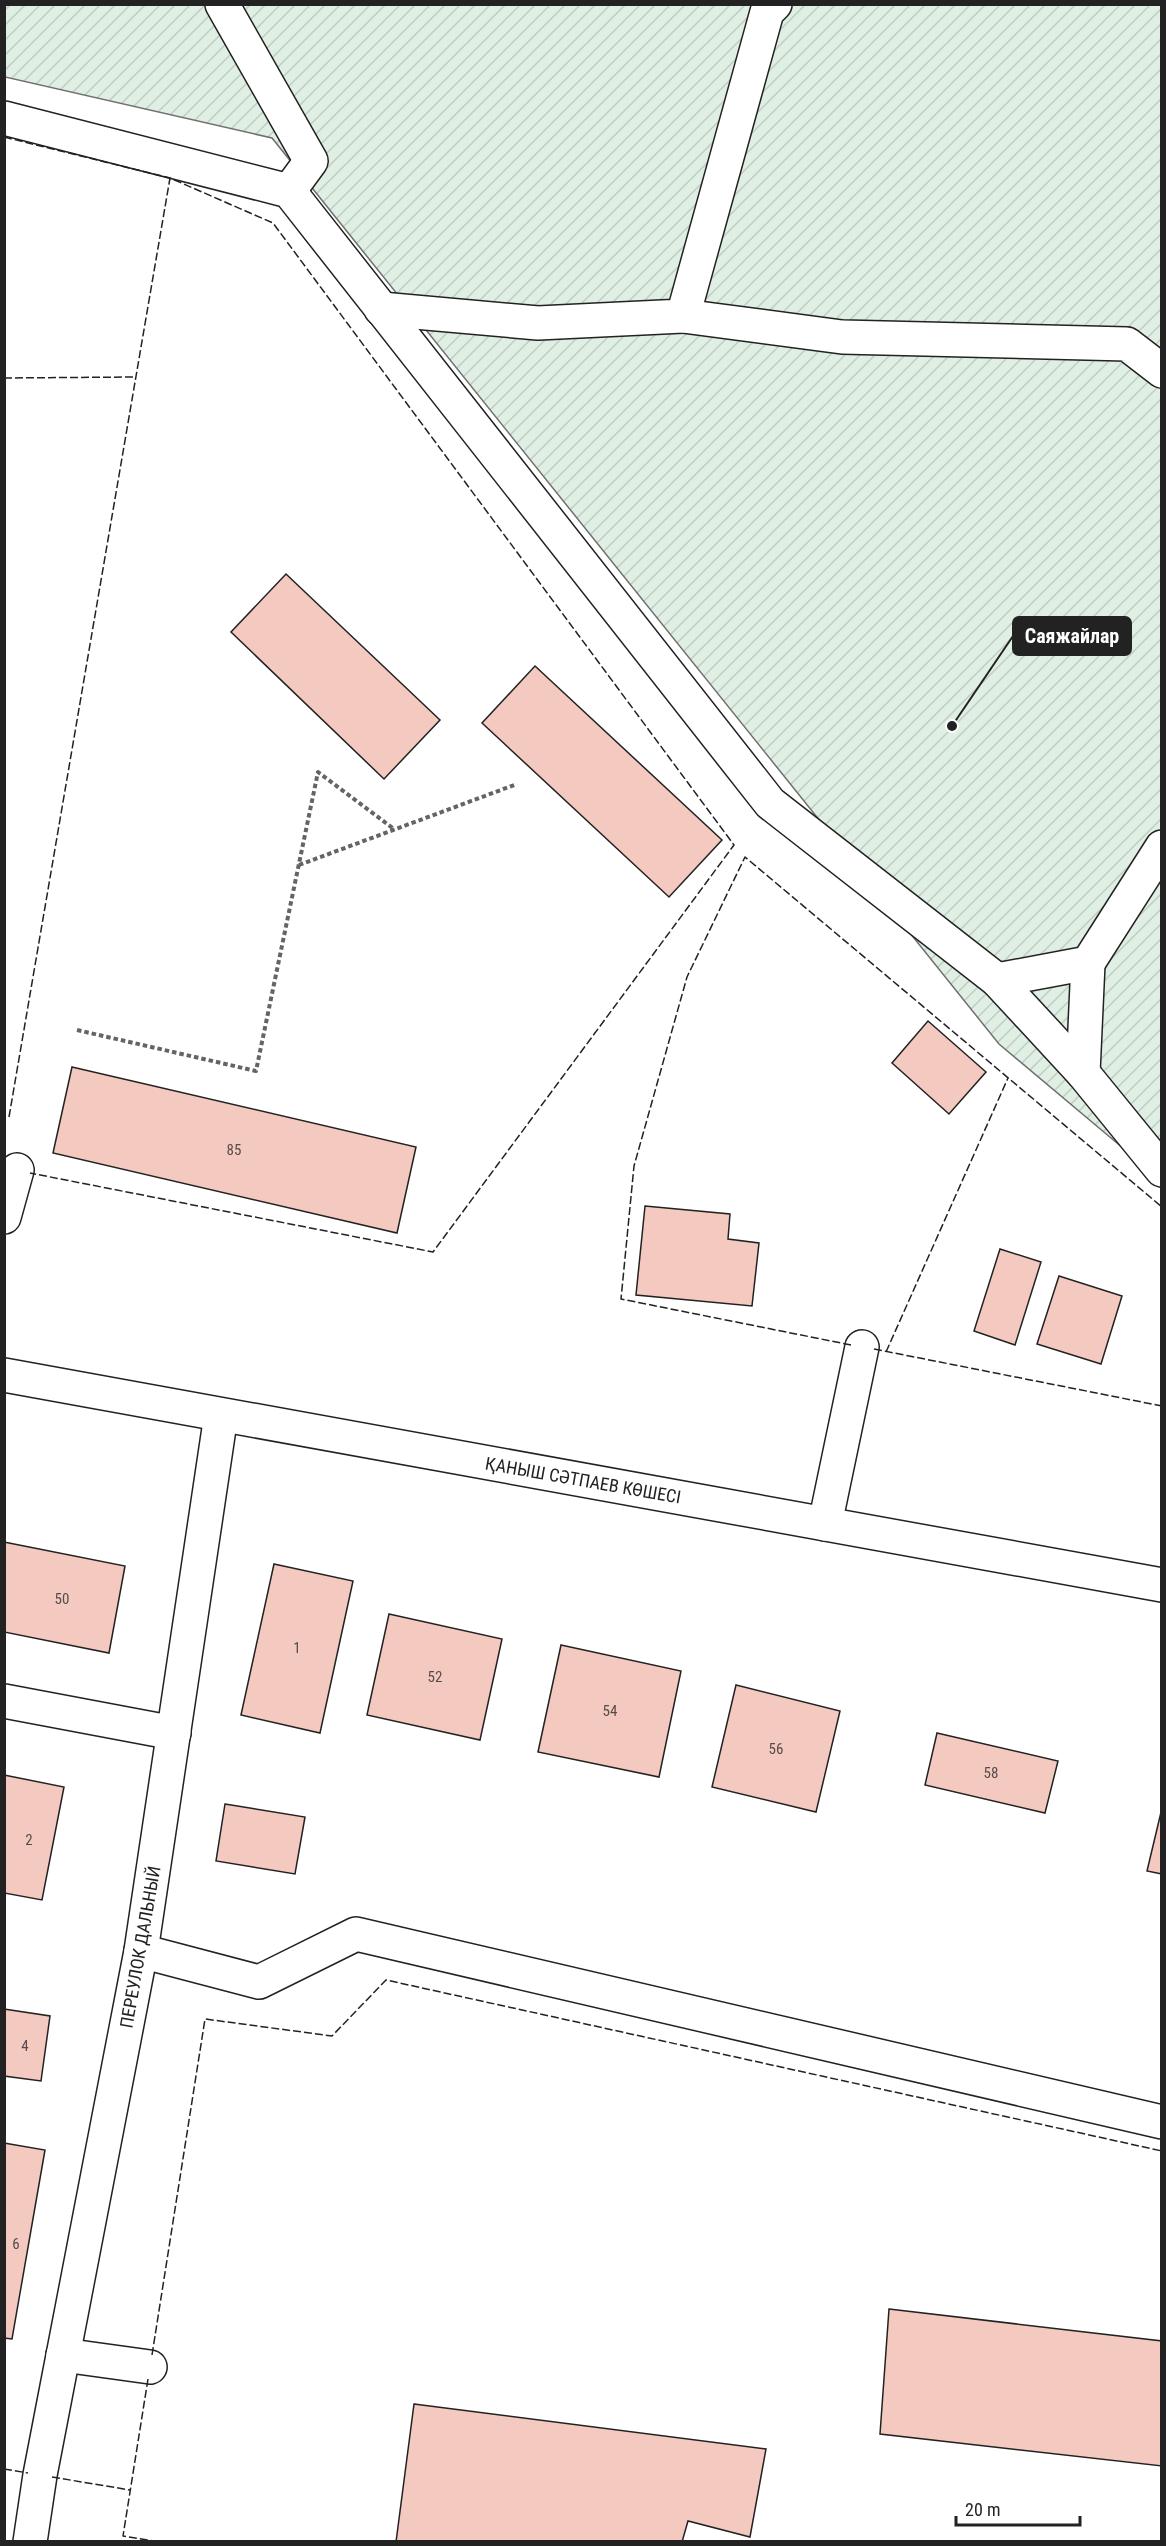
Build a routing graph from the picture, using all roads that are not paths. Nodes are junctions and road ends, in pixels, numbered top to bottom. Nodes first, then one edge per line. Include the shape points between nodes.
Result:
1 (222, 4) edge
2 (776, 4) edge
3 (4, 118) edge
4 (289, 191) junction
5 (381, 309) junction
6 (683, 316) junction
7 (1161, 370) edge
8 (1161, 846) edge
9 (1088, 963) junction
10 (997, 980) junction
11 (1083, 1073) junction
12 (17, 1170) dead end
13 (1161, 1170) edge
14 (4, 1217) edge
15 (862, 1347) dead end
16 (4, 1375) edge
17 (221, 1415) junction
18 (825, 1524) junction
19 (1161, 1585) edge
20 (4, 1701) edge
21 (174, 1733) junction
22 (141, 1951) junction
23 (1161, 2122) edge
24 (63, 2355) junction
25 (150, 2367) dead end
26 (30, 2541) edge

1 - 4 street via 311,161
2 - 6 street via 767,12
3 - 4 street
4 - 5 street
5 - 6 street via 538,324
5 - 10 street via 770,803
6 - 7 street via 842,338 1127,344
8 - 9 street
9 - 10 street
9 - 11 street
10 - 11 street
11 - 13 street
12 - 14 street
15 - 18 street
16 - 17 street, ҚАНЫШ СӘТПАЕВ КӨШЕСІ
17 - 18 street, ҚАНЫШ СӘТПАЕВ КӨШЕСІ
17 - 21 street, ПЕРЕУЛОК ДАЛЬНЫЙ
18 - 19 street, ҚАНЫШ СӘТПАЕВ КӨШЕСІ
20 - 21 street
21 - 22 street, ПЕРЕУЛОК ДАЛЬНЫЙ
22 - 23 street via 259,1982 356,1934
22 - 24 street, ПЕРЕУЛОК ДАЛЬНЫЙ
24 - 25 street
24 - 26 street, ПЕРЕУЛОК ДАЛЬНЫЙ

